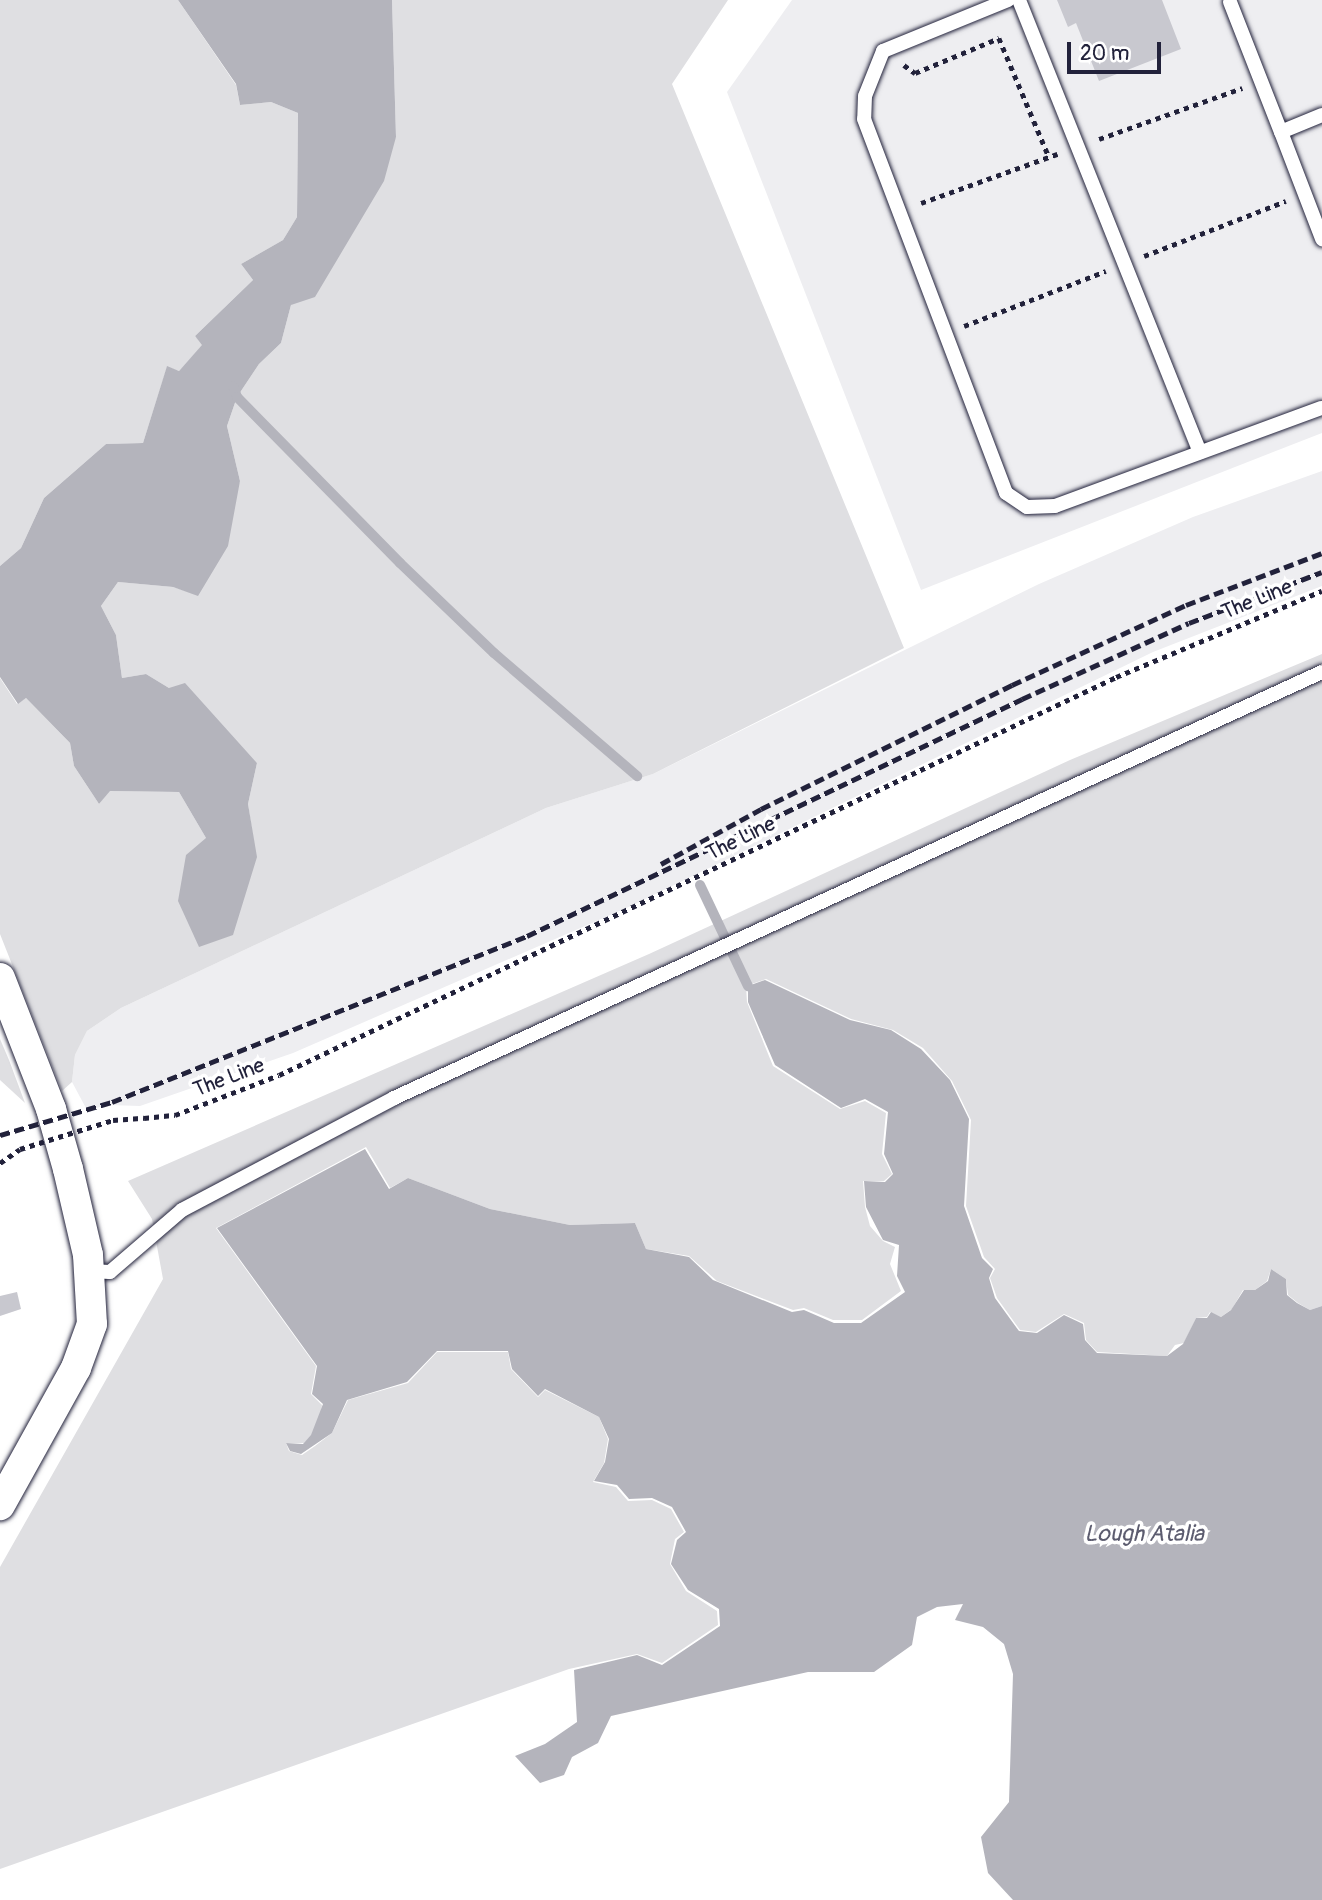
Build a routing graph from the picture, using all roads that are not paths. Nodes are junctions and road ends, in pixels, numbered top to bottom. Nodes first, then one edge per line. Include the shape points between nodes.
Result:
1 (1009, 0) edge
2 (1019, 0) edge
3 (1230, 2) dead end
4 (1322, 115) edge
5 (1281, 132) junction
6 (1322, 239) edge
7 (1322, 408) edge
8 (1200, 452) junction
9 (1322, 672) edge
10 (0, 978) edge
11 (89, 1271) junction
12 (0, 1505) edge

1 - 8 lane via 883,51 865,96 869,140 1006,493 1027,507 1055,506
2 - 8 lane
3 - 5 lane
4 - 5 lane
5 - 6 lane
7 - 8 lane
9 - 11 lane via 394,1098 181,1210 110,1272
10 - 11 street via 61,1142
11 - 12 street via 90,1336

